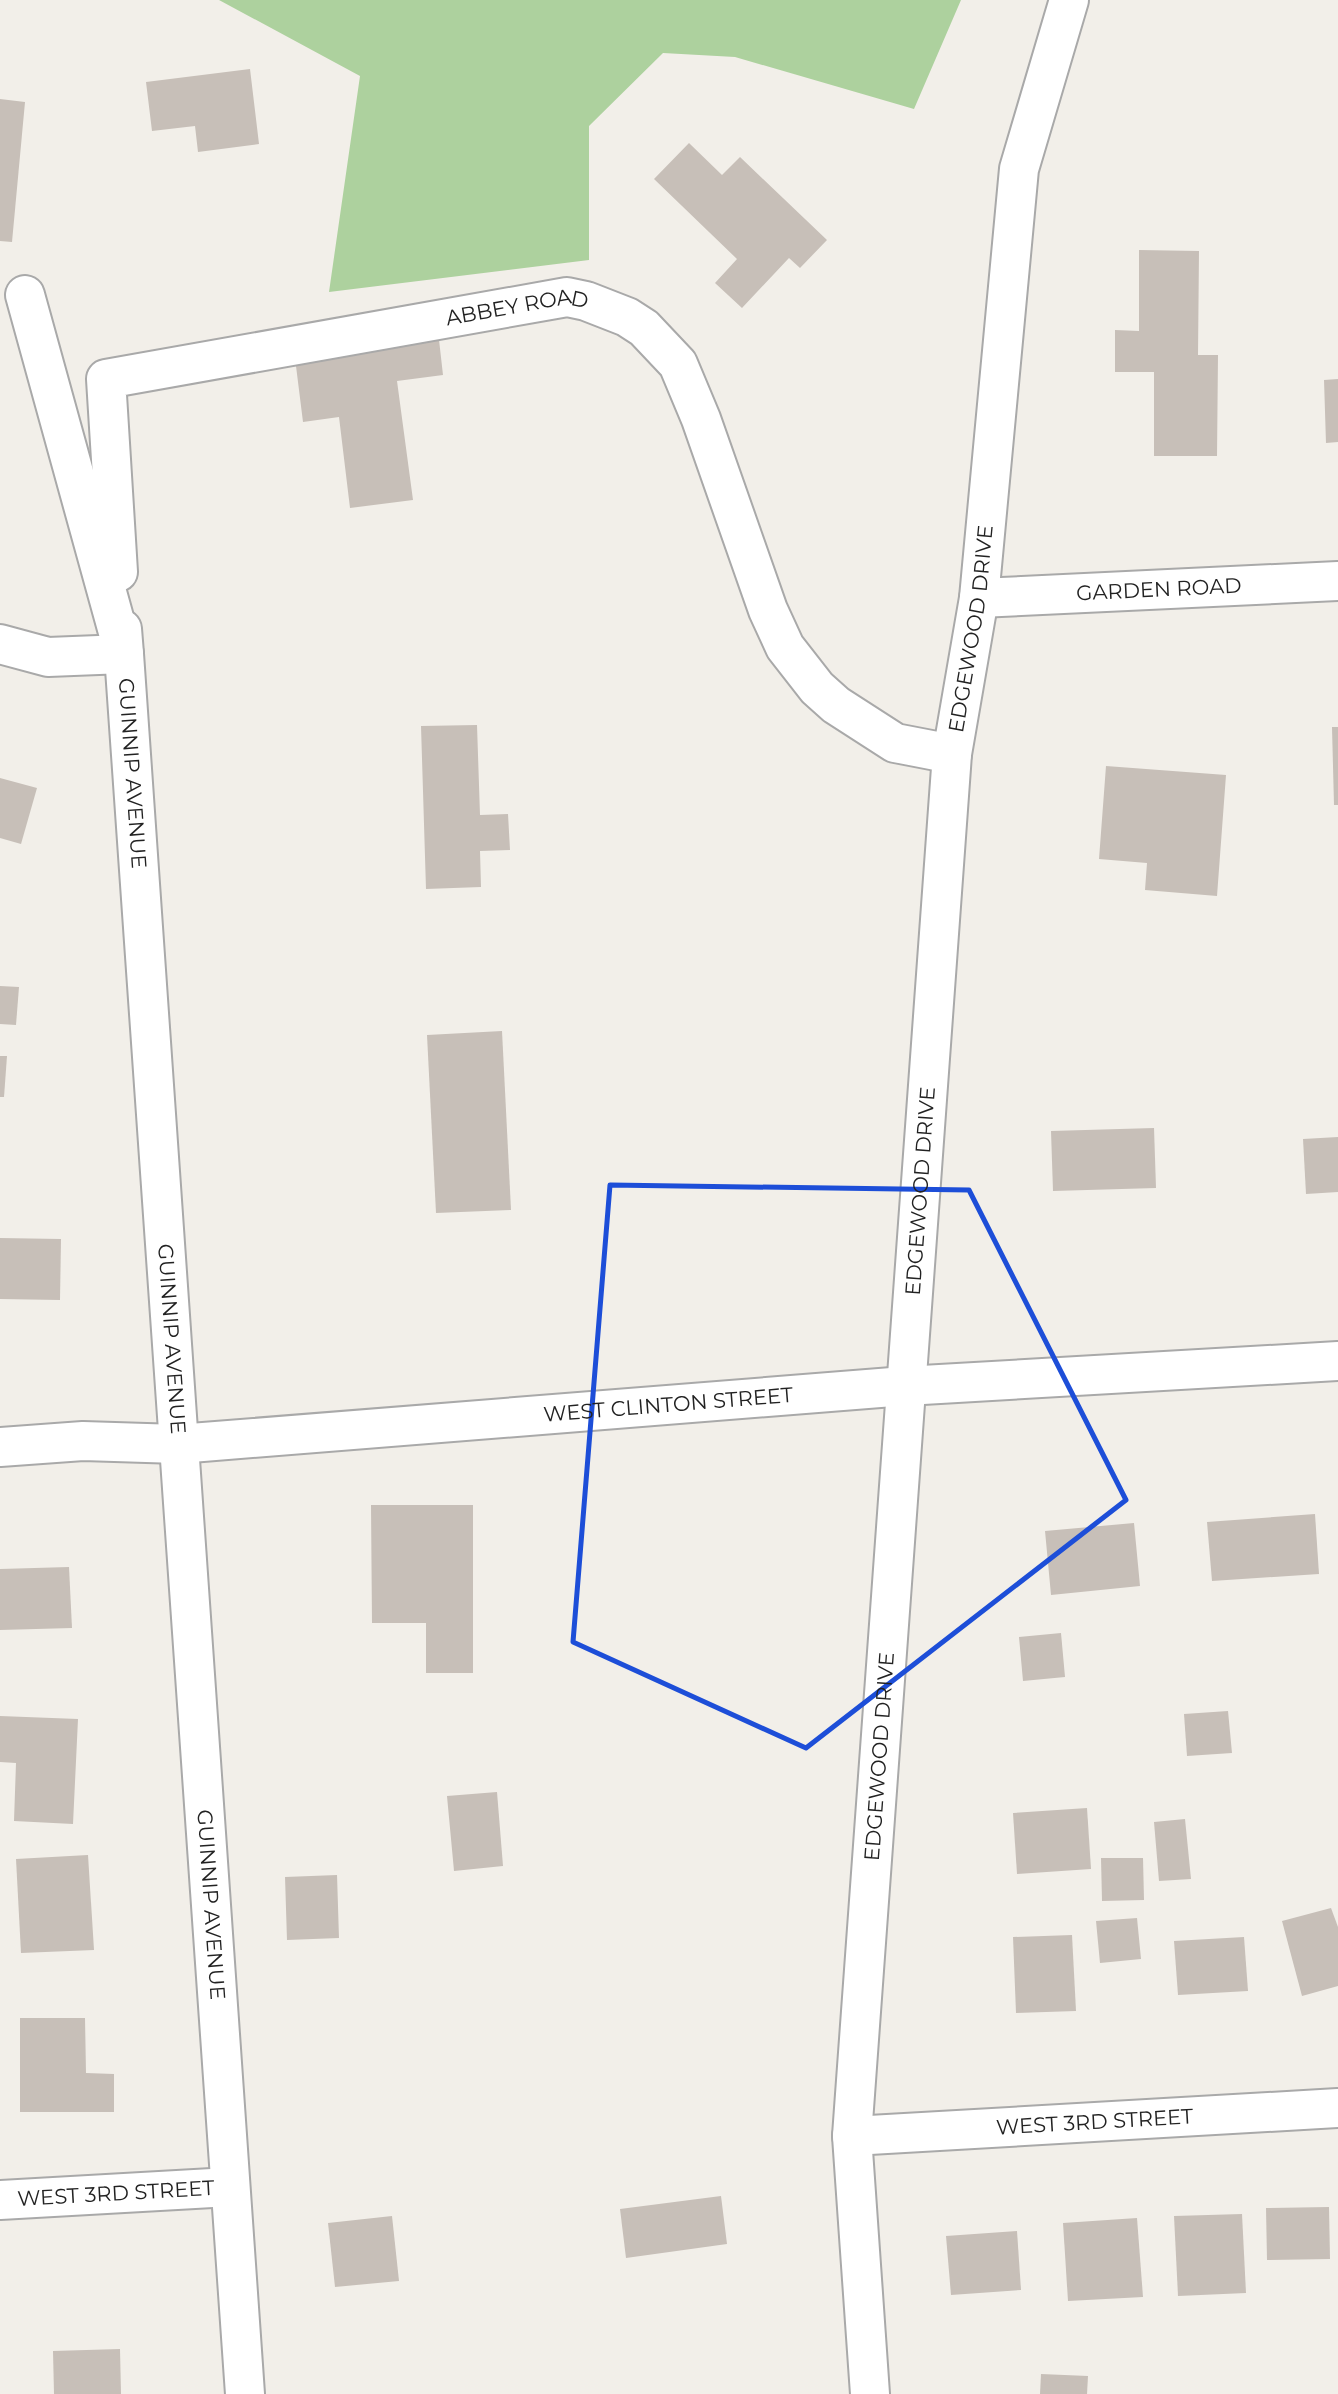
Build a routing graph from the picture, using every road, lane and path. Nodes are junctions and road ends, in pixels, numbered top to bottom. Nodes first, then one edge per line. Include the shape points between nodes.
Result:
1 (1069, 0) edge
2 (25, 295) dead end
3 (1338, 582) edge
4 (978, 598) junction
5 (0, 644) edge
6 (124, 654) junction
7 (952, 754) junction
8 (1338, 1361) edge
9 (905, 1386) junction
10 (177, 1444) junction
11 (0, 1447) edge
12 (1338, 2108) edge
13 (852, 2136) junction
14 (230, 2187) junction
15 (0, 2200) edge
16 (244, 2394) edge
17 (870, 2394) edge

1 - 4 street, EDGEWOOD DRIVE via 1019,169
2 - 6 street, GUINNIP AVENUE
3 - 4 street, GARDEN ROAD
4 - 7 street, EDGEWOOD DRIVE
5 - 6 street via 48,657
6 - 7 street, ABBEY ROAD via 106,379 567,298 627,317 678,364 768,610 785,647 817,688 895,743
6 - 10 street, GUINNIP AVENUE
7 - 9 street, EDGEWOOD DRIVE
8 - 9 street, WEST CLINTON STREET
9 - 10 street, WEST CLINTON STREET
9 - 13 street, EDGEWOOD DRIVE
10 - 11 street, WEST CLINTON STREET via 83,1441
10 - 14 street, GUINNIP AVENUE
12 - 13 street, WEST 3RD STREET
13 - 17 street, EDGEWOOD DRIVE
14 - 15 street, WEST 3RD STREET
14 - 16 street, GUINNIP AVENUE

